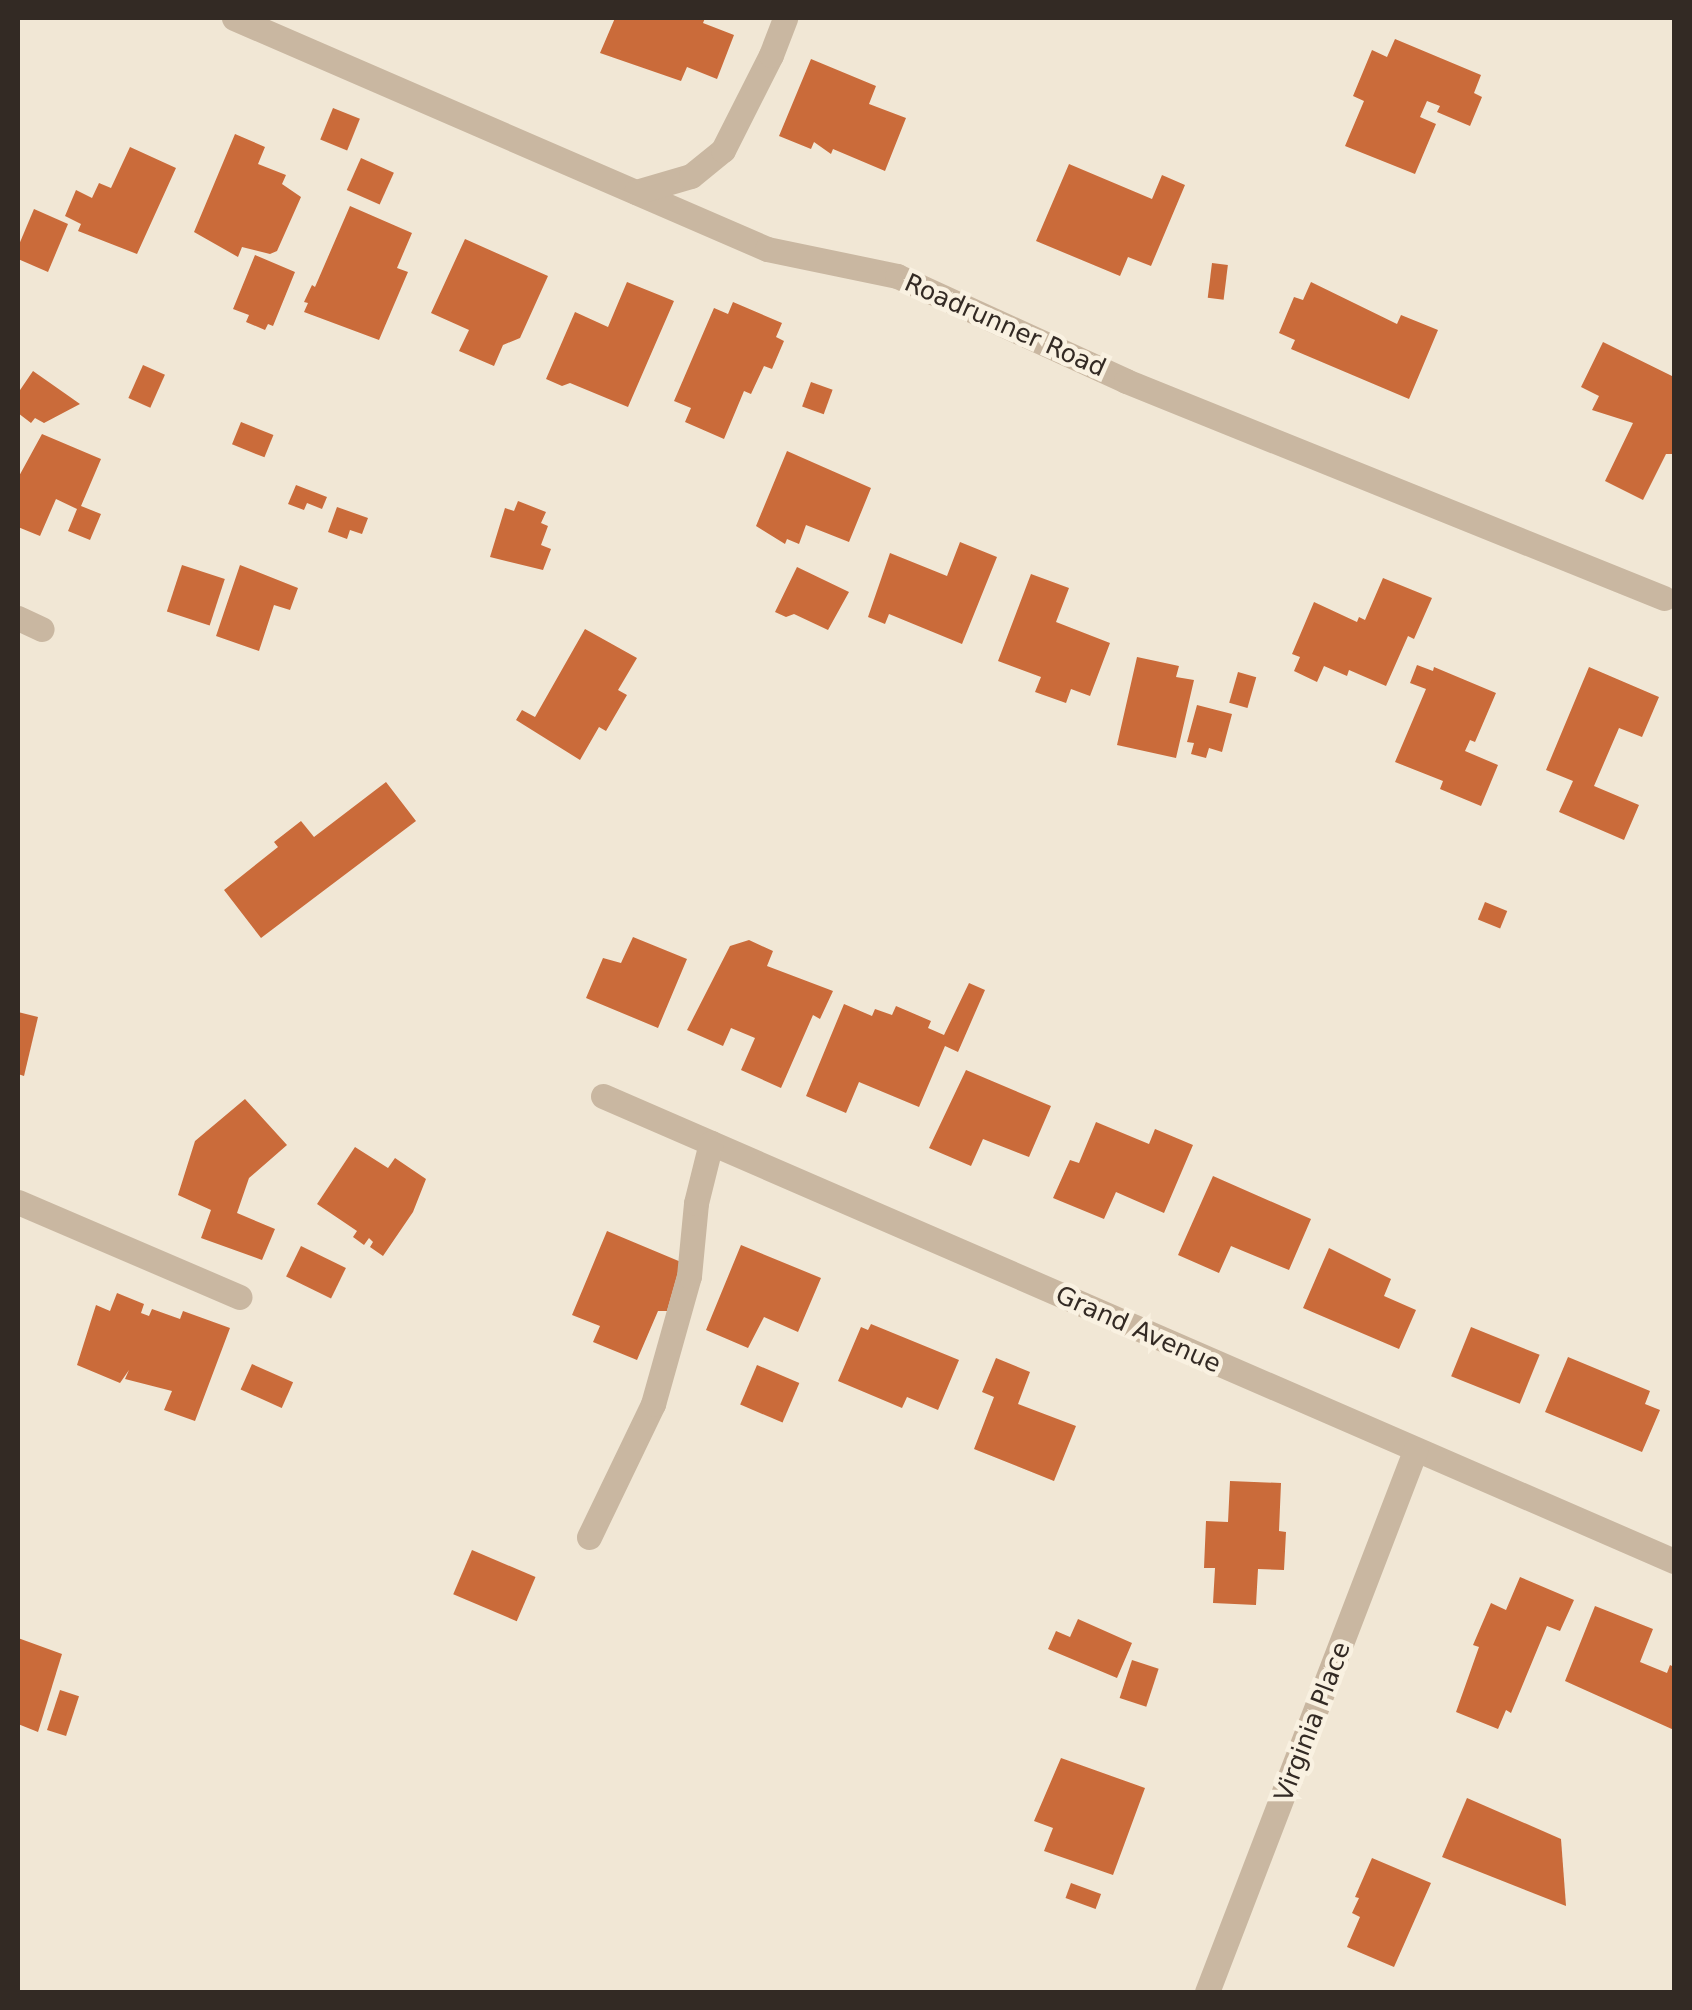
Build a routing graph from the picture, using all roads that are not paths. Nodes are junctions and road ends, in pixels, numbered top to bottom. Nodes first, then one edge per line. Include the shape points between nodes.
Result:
1 (234, 18) edge
2 (784, 18) edge
3 (636, 192) junction
4 (1664, 598) dead end
5 (18, 618) edge
6 (42, 629) dead end
7 (603, 1096) dead end
8 (710, 1143) junction
9 (18, 1202) edge
10 (240, 1297) dead end
11 (1416, 1451) junction
12 (590, 1537) dead end
13 (1674, 1561) edge
14 (1207, 1992) edge

1 - 3 street, Roadrunner Road
2 - 3 street via 723,150 691,176
3 - 4 street, Roadrunner Road via 766,249 897,276 1126,381
5 - 6 street
7 - 8 street, Grand Avenue
8 - 11 street, Grand Avenue
8 - 12 street via 688,1276 652,1404
9 - 10 street
11 - 13 street, Grand Avenue
11 - 14 street, Virginia Place

